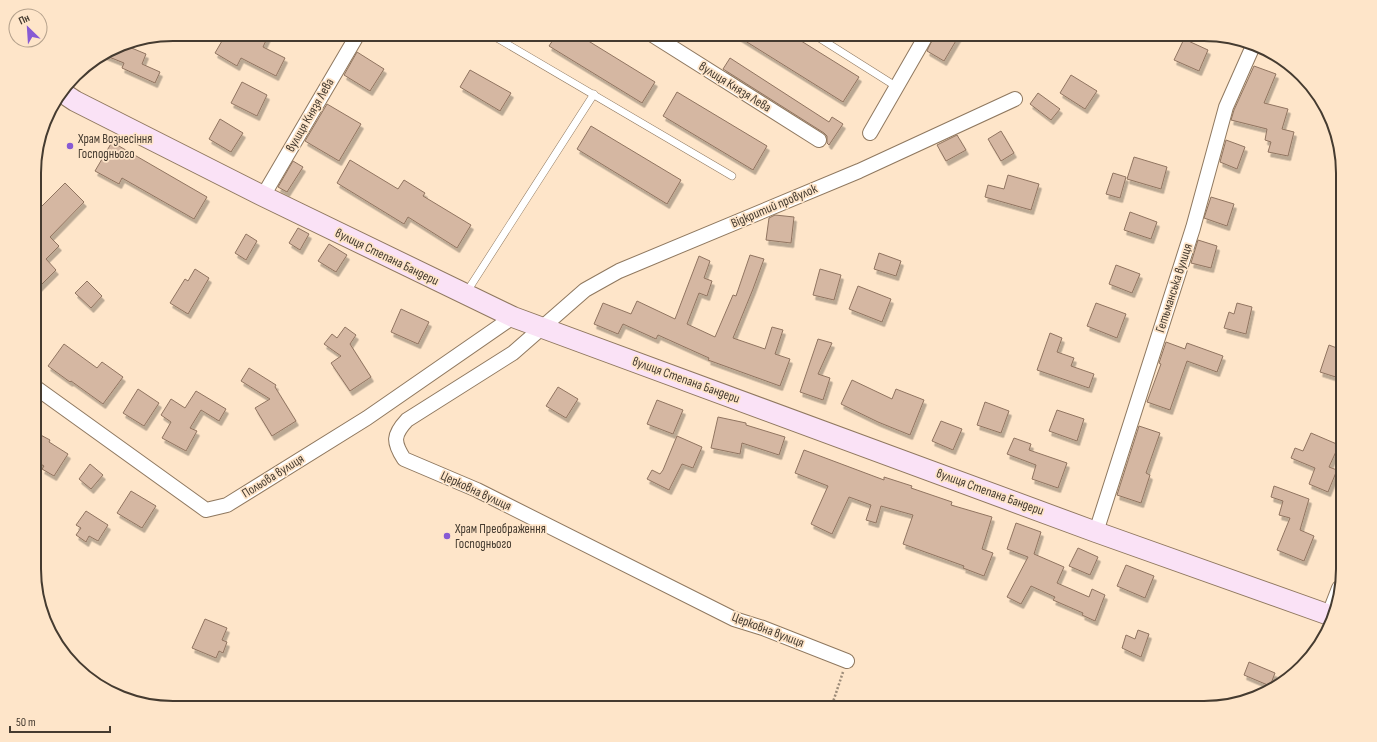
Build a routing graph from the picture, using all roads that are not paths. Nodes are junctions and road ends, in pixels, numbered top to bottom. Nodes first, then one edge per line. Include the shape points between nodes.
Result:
1 (354, 41) edge
2 (502, 41) edge
3 (664, 41) edge
4 (825, 41) edge
5 (923, 41) edge
6 (1252, 51) edge
7 (897, 87) junction
8 (594, 94) junction
9 (66, 95) edge
10 (1015, 99) dead end
11 (870, 133) dead end
12 (819, 140) dead end
13 (732, 176) dead end
14 (263, 196) junction
15 (465, 295) junction
16 (513, 317) junction
17 (542, 327) junction
18 (41, 391) edge
19 (1096, 532) junction
20 (1328, 614) edge
21 (847, 660) road end

1 - 14 street, вулиця Князя Лева
2 - 8 lane
3 - 12 street, вулиця Князя Лева
4 - 7 lane
5 - 7 street
6 - 19 street, Гетьманська вулиця via 1226,107 1193,228
7 - 11 street
8 - 13 lane
8 - 15 lane
9 - 14 street, вулиця Степана Бандери
10 - 17 street, Відкритий провулок via 859,171 619,271 585,290
14 - 15 street, вулиця Степана Бандери
15 - 16 street, вулиця Степана Бандери
16 - 17 street, вулиця Степана Бандери
16 - 18 street, Польова вулиця via 360,422 227,505 206,510
17 - 19 street, вулиця Степана Бандери
17 - 21 street, Церковна вулиця via 513,353 407,420 399,428 395,438 397,448 404,459 477,490 734,618
19 - 20 street, вулиця Степана Бандери

